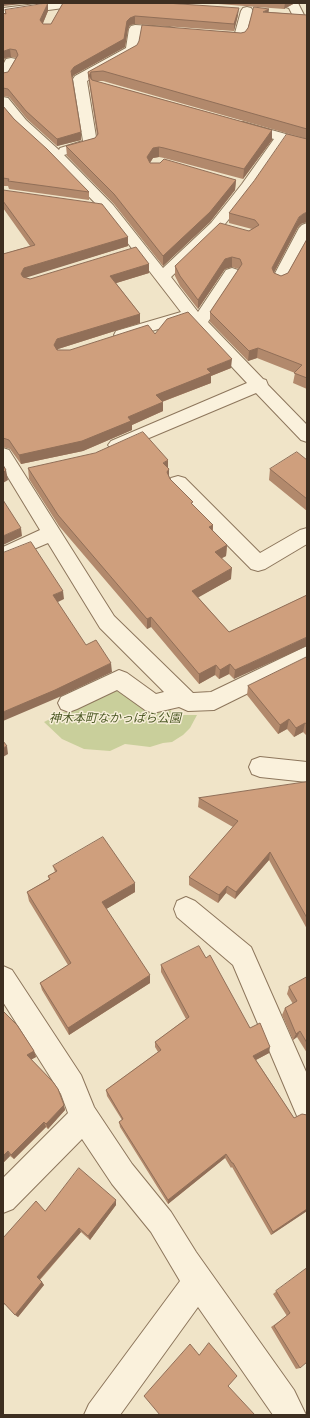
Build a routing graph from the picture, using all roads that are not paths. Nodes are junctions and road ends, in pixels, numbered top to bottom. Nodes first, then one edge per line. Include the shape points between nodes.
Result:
1 (66, 4) edge
2 (285, 8) edge
3 (232, 10) edge
4 (247, 11) junction
5 (3, 12) edge
6 (262, 12) edge
7 (54, 15) edge
8 (303, 15) edge
9 (180, 32) edge
10 (202, 34) edge
11 (11, 62) dead end
12 (3, 76) edge
13 (3, 101) edge
14 (228, 122) edge
15 (282, 137) junction
16 (305, 140) edge
17 (54, 153) junction
18 (232, 183) edge
19 (247, 187) junction
20 (86, 205) edge
21 (108, 208) junction
22 (307, 228) edge
23 (232, 273) dead end
24 (162, 277) junction
25 (280, 279) edge
26 (195, 318) junction
27 (109, 340) edge
28 (260, 384) junction
29 (307, 436) edge
30 (102, 451) edge
31 (3, 454) edge
32 (178, 483) dead end
33 (52, 533) junction
34 (307, 535) edge
35 (3, 555) edge
36 (307, 654) edge
37 (182, 697) junction
38 (69, 703) dead end
39 (260, 767) dead end
40 (307, 772) edge
41 (186, 909) dead end
42 (5, 985) edge
43 (307, 1106) edge
44 (84, 1117) junction
45 (3, 1199) edge
46 (198, 1281) junction
47 (100, 1415) edge
48 (290, 1415) edge

1 - 5 street
1 - 7 street
2 - 8 street
3 - 4 street
4 - 6 street
4 - 10 street via 240,37
9 - 17 street via 135,28 132,50 80,79 90,143
11 - 12 street
13 - 17 street via 15,125
14 - 15 street
15 - 16 street
15 - 19 street
17 - 21 street
18 - 19 street
19 - 24 street via 223,228
20 - 21 street
21 - 24 street via 134,252
22 - 25 street
23 - 26 street
24 - 26 street
26 - 27 street
26 - 28 street
28 - 29 street
28 - 30 street
31 - 33 street via 24,472
32 - 34 street via 258,564
33 - 35 street
33 - 37 street via 107,622
36 - 37 street via 214,701 188,702
37 - 38 street via 153,704 119,679
39 - 40 street
41 - 43 street via 242,956
42 - 44 street via 71,1085
44 - 45 street
44 - 46 street via 122,1174 161,1222
46 - 47 street
46 - 48 street via 284,1401

